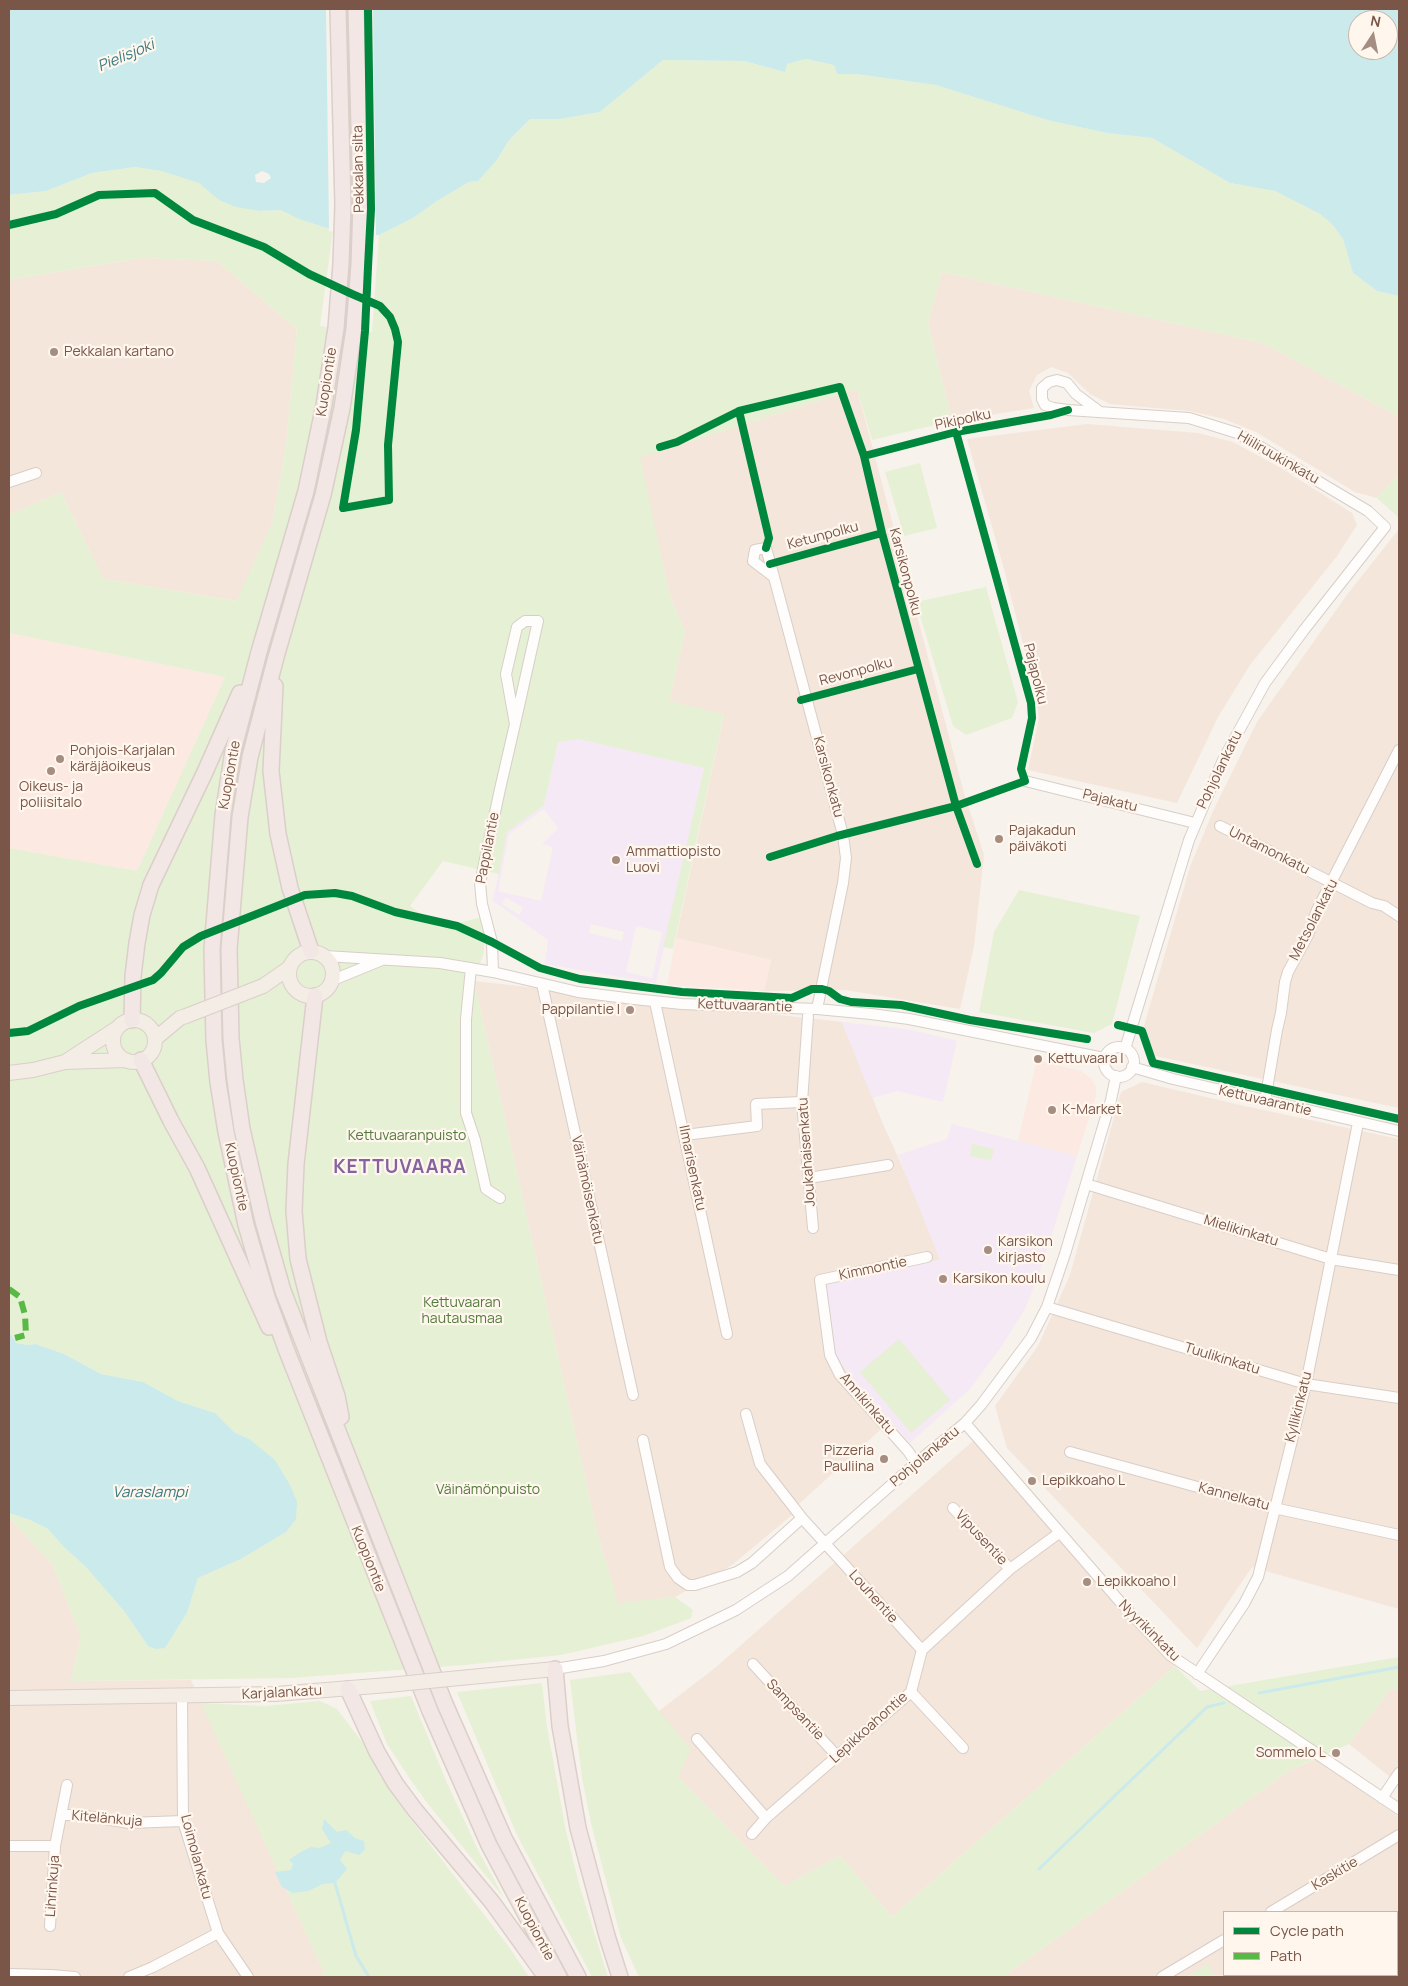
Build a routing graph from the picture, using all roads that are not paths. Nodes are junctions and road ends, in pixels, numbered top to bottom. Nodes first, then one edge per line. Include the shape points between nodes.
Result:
1 (338, 9) edge
2 (356, 9) edge
3 (336, 328) joint
4 (354, 329) joint
5 (1100, 412) junction
6 (36, 473) dead end
7 (9, 482) edge
8 (1385, 527) joint
9 (774, 577) dead end
10 (259, 652) junction
11 (276, 657) junction
12 (515, 724) junction
13 (1399, 750) edge
14 (1026, 781) dead end
15 (1195, 822) junction
16 (1220, 826) dead end
17 (1333, 883) junction
18 (1399, 916) edge
19 (318, 953) junction
20 (385, 959) junction
21 (289, 968) junction
22 (471, 968) junction
23 (493, 972) junction
24 (333, 980) junction
25 (542, 984) junction
26 (263, 986) junction
27 (293, 987) junction
28 (315, 996) junction
29 (655, 1002) junction
30 (818, 1009) junction
31 (808, 1016) dead end
32 (184, 1017) junction
33 (139, 1021) junction
34 (116, 1030) junction
35 (155, 1039) junction
36 (1125, 1049) junction
37 (1104, 1058) junction
38 (134, 1060) junction
39 (65, 1062) junction
40 (1132, 1067) junction
41 (9, 1073) edge
42 (1116, 1076) junction
43 (1265, 1101) junction
44 (802, 1102) junction
45 (1358, 1123) junction
46 (1399, 1131) edge
47 (684, 1135) junction
48 (888, 1165) dead end
49 (809, 1178) junction
50 (1086, 1184) junction
51 (500, 1198) dead end
52 (813, 1228) dead end
53 (927, 1257) dead end
54 (1331, 1259) junction
55 (1399, 1270) edge
56 (820, 1280) joint
57 (1047, 1307) junction
58 (727, 1334) dead end
59 (1306, 1384) junction
60 (633, 1395) dead end
61 (1399, 1398) edge
62 (746, 1414) dead end
63 (314, 1421) junction
64 (965, 1423) junction
65 (643, 1440) dead end
66 (1070, 1452) dead end
67 (350, 1460) junction
68 (916, 1463) junction
69 (953, 1508) dead end
70 (1274, 1508) junction
71 (802, 1518) junction
72 (1059, 1532) junction
73 (1399, 1535) edge
74 (825, 1544) junction
75 (1010, 1569) junction
76 (922, 1650) junction
77 (753, 1664) dead end
78 (555, 1669) junction
79 (1197, 1674) junction
80 (348, 1689) junction
81 (911, 1692) junction
82 (182, 1697) junction
83 (9, 1698) edge
84 (696, 1739) dead end
85 (963, 1748) dead end
86 (837, 1756) junction
87 (1399, 1773) edge
88 (67, 1785) dead end
89 (1382, 1798) junction
90 (1399, 1809) edge
91 (61, 1815) junction
92 (766, 1818) junction
93 (184, 1821) junction
94 (752, 1834) dead end
95 (1399, 1835) edge
96 (9, 1846) edge
97 (56, 1846) junction
98 (1273, 1911) edge
99 (50, 1926) dead end
100 (218, 1933) junction
101 (1223, 1941) edge
102 (9, 1974) edge
103 (75, 1977) edge
104 (128, 1977) edge
105 (248, 1977) edge
106 (546, 1977) edge
107 (559, 1977) edge
108 (578, 1977) edge
109 (620, 1977) edge
110 (1162, 1977) edge

1 - 3 highway, Pekkalan silta via 343,205
2 - 4 highway, Pekkalan silta via 361,205
3 - 10 highway, Kuopiontie via 306,490
4 - 11 highway, Kuopiontie via 342,408 323,495
5 - 5 street, Hiiliruukinkatu via 1067,383 1057,380 1042,388 1045,405
5 - 8 street, Hiiliruukinkatu via 1189,418 1237,433 1368,511
6 - 7 street
8 - 15 street, Pohjolankatu via 1265,683 1223,760
9 - 30 street, Karsikonkatu via 843,835 846,858
10 - 33 highway via 151,885 142,914 133,976
10 - 63 highway, Kuopiontie via 232,752 223,814 212,949 214,1040 226,1132 246,1225 267,1297
11 - 19 highway via 271,771 278,834 290,888
11 - 67 highway, Kuopiontie via 250,757 240,817 229,949 231,1038 242,1129 262,1221 283,1291
12 - 12 street, Pappilantie via 529,659 538,621 525,621 517,627 506,674
12 - 23 street, Pappilantie via 480,883 492,942
13 - 17 street, Metsolankatu
14 - 15 street, Pajakatu
15 - 36 street, Pohjolankatu
16 - 17 street, Untamonkatu
17 - 18 street, Untamonkatu
17 - 43 street, Metsolankatu via 1314,915 1308,935 1286,977
19 - 20 street, Kettuvaarantie
19 - 21 main road via 297,956
19 - 24 main road via 333,967
20 - 22 street, Kettuvaarantie
20 - 24 street, Kettuvaarantie
21 - 26 main road
21 - 27 main road
22 - 23 street, Kettuvaarantie
22 - 51 street via 466,1019 466,1113 486,1189
23 - 25 street, Kettuvaarantie
24 - 28 main road via 326,991
25 - 29 street, Kettuvaarantie
25 - 60 street, Väinämöisenkatu
26 - 27 main road
26 - 32 main road, bridge
27 - 28 main road via 302,995
28 - 67 highway via 296,1164 294,1211 298,1258
29 - 30 street, Kettuvaarantie
29 - 47 street, Ilmarisenkatu
30 - 37 street, Kettuvaarantie via 909,1020
31 - 44 street, Joukahaisenkatu
32 - 33 main road
32 - 35 main road
33 - 34 main road via 120,1024
33 - 35 main road via 154,1033
34 - 38 main road via 114,1048 117,1053
34 - 39 main road
35 - 38 main road via 152,1052
36 - 37 street via 1112,1049
36 - 40 street via 1131,1054
37 - 42 street via 1106,1070
38 - 39 main road
38 - 63 highway via 197,1168
39 - 41 main road
40 - 42 street via 1126,1075
40 - 43 street, Kettuvaarantie
42 - 50 street, Pohjolankatu
43 - 45 street, Kettuvaarantie
44 - 47 street via 756,1104 757,1126
44 - 49 street, Joukahaisenkatu
45 - 46 street, Kettuvaarantie
45 - 54 street, Kyllikinkatu
47 - 58 street, Ilmarisenkatu
48 - 49 street
49 - 52 street, Joukahaisenkatu
50 - 54 street, Mielikinkatu
50 - 57 street, Pohjolankatu
53 - 56 street, Kimmontie
54 - 55 street, Mielikinkatu
54 - 59 street, Kyllikinkatu
56 - 68 street, Annikinkatu via 830,1355 840,1375
57 - 59 street, Tuulikinkatu
57 - 64 street, Pohjolankatu via 1031,1338
59 - 61 street, Tuulikinkatu
59 - 70 street, Kyllikinkatu
62 - 71 street, Louhentie via 760,1464
63 - 107 highway, Kuopiontie via 434,1720 489,1845
64 - 68 street, Pohjolankatu
64 - 72 street, Nyyrikinkatu
65 - 71 street via 670,1567 678,1578 688,1584 695,1585 737,1572 752,1563
66 - 70 street, Kannelkatu
67 - 108 highway, Kuopiontie via 445,1704 496,1820
68 - 74 street, Pohjolankatu
69 - 75 street, Vipusentie
70 - 73 street, Kannelkatu
70 - 79 street, Kyllikinkatu via 1252,1591
71 - 74 street, Louhentie
72 - 75 street
72 - 79 street, Nyyrikinkatu via 1170,1655
74 - 76 street, Louhentie
74 - 78 street, Pohjolankatu via 759,1596 693,1632 646,1650
75 - 76 street
76 - 81 street, Lepikkoahontie
77 - 86 street, Sampsantie
78 - 80 main road, Karjalankatu, bridge
78 - 109 highway via 560,1726 578,1828
79 - 89 street, Nyyrikinkatu
80 - 82 main road, Karjalankatu
80 - 106 highway via 395,1783 492,1902
81 - 85 street
81 - 86 street, Lepikkoahontie
82 - 83 main road, Karjalankatu
82 - 93 street, Loimolankatu
84 - 92 street
86 - 92 street, Lepikkoahontie
87 - 89 street
88 - 91 street, Lihrinkuja
89 - 90 street, Nyyrikinkatu
91 - 93 street, Kitelänkuja via 80,1814 129,1824
91 - 97 street, Lihrinkuja
92 - 94 street, Lepikkoahontie
93 - 100 street, Loimolankatu
95 - 98 street, Kaskitie
96 - 97 street
97 - 99 street, Lihrinkuja
100 - 104 street
100 - 105 street, Loimolankatu
101 - 110 street
102 - 103 street

